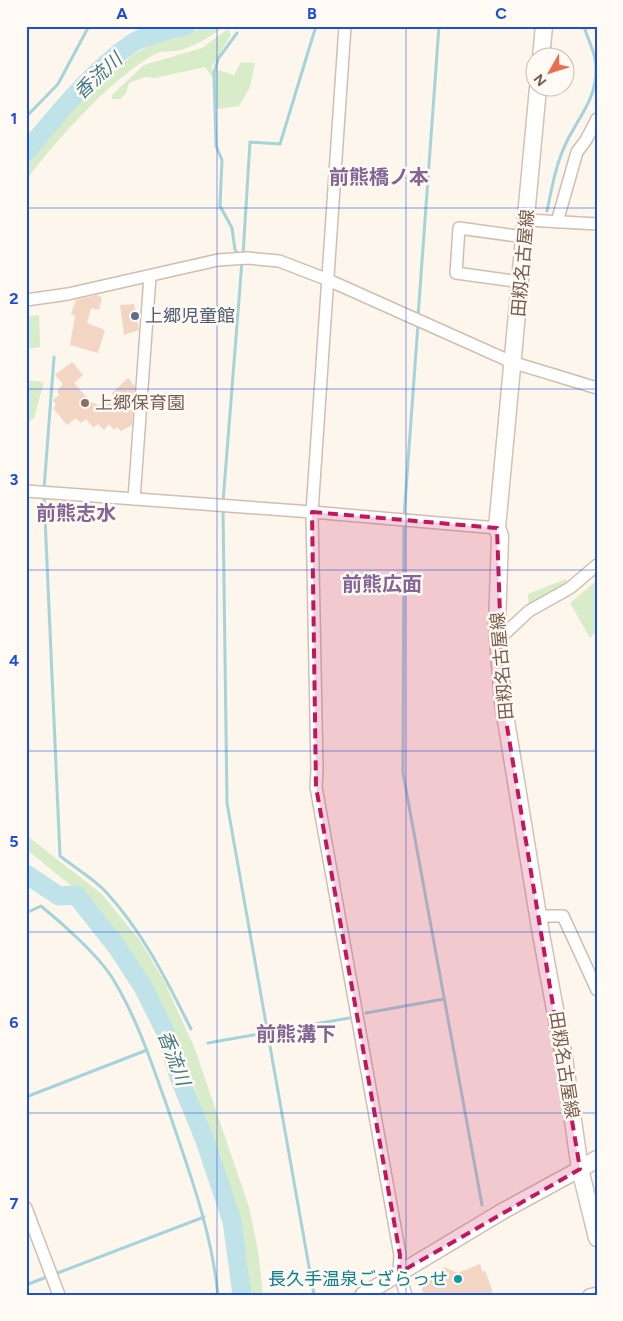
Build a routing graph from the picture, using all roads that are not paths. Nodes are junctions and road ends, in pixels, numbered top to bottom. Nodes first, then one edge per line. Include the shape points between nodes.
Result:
1 (344, 26) edge
2 (544, 26) edge
3 (542, 48) edge
4 (537, 98) edge
5 (597, 119) edge
6 (528, 220) junction
7 (557, 222) junction
8 (597, 224) edge
9 (524, 237) junction
10 (150, 276) junction
11 (326, 279) junction
12 (521, 282) junction
13 (26, 300) edge
14 (514, 363) junction
15 (597, 388) edge
16 (26, 491) edge
17 (134, 499) junction
18 (312, 512) junction
19 (497, 528) junction
20 (597, 565) edge
21 (498, 640) junction
22 (539, 916) junction
23 (597, 990) edge
24 (597, 1159) edge
25 (580, 1169) junction
26 (26, 1208) edge
27 (597, 1238) edge
28 (399, 1273) junction
29 (597, 1293) edge
30 (59, 1295) edge
31 (363, 1295) edge
32 (406, 1295) edge
33 (589, 1295) edge

1 - 11 street via 334,204
2 - 3 main road
4 - 6 main road, 田籾名古屋線
5 - 7 street via 577,152
6 - 7 street
6 - 9 main road, 田籾名古屋線
7 - 8 street
9 - 12 main road, 田籾名古屋線
9 - 12 street via 459,228 456,273
10 - 11 street via 218,260 247,258 279,261
10 - 13 street
10 - 17 street
11 - 14 street
11 - 18 street
12 - 14 main road, 田籾名古屋線
14 - 15 street
14 - 19 main road, 田籾名古屋線
16 - 17 street
17 - 18 street
18 - 19 street
18 - 28 street via 316,787 400,1255
19 - 21 main road, 田籾名古屋線 via 500,536
20 - 21 street via 570,588 529,611
21 - 22 main road, 田籾名古屋線 via 503,702
22 - 23 street via 563,916
22 - 25 main road, 田籾名古屋線
24 - 25 main road
25 - 27 main road, 田籾名古屋線
25 - 28 street
26 - 30 street
28 - 31 street
28 - 32 street
29 - 33 street

